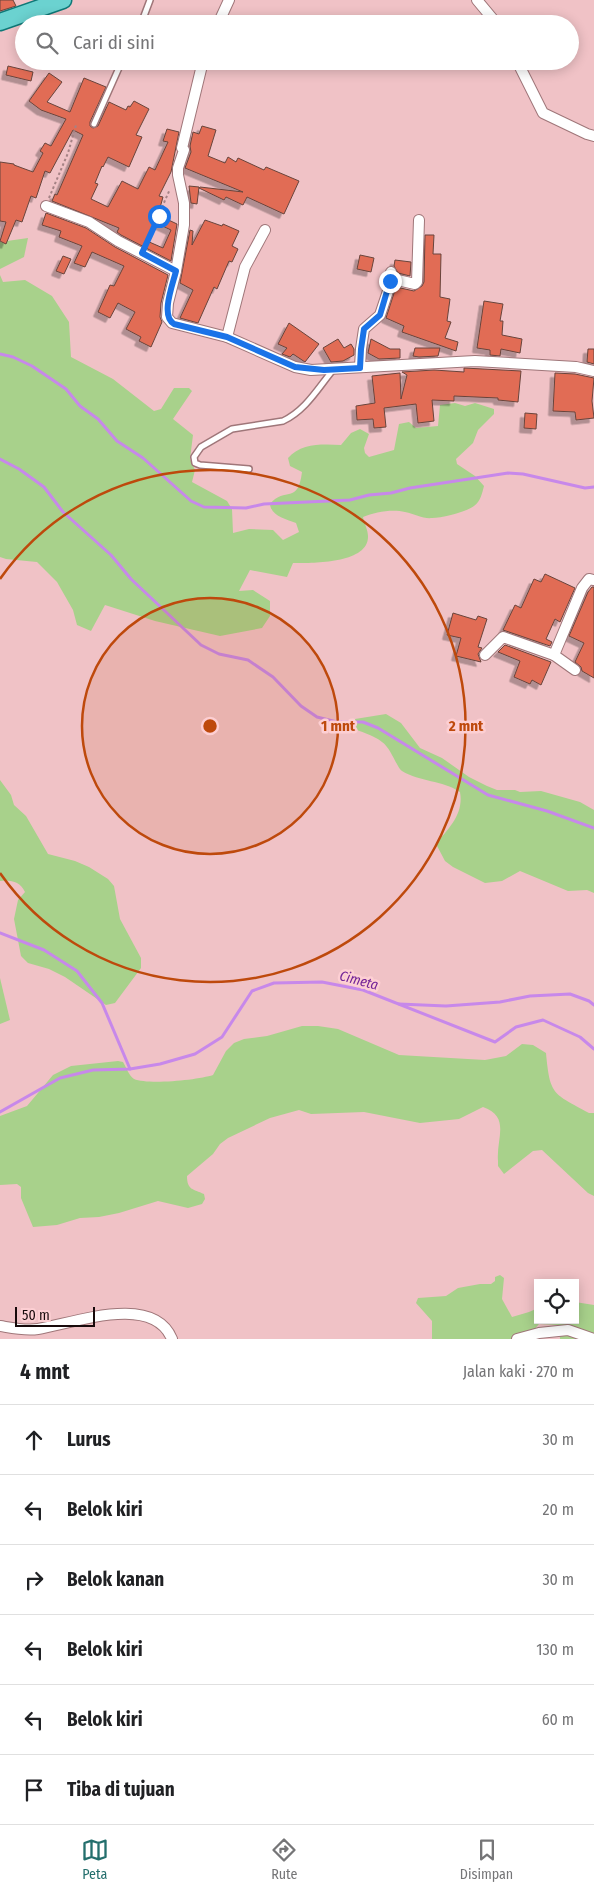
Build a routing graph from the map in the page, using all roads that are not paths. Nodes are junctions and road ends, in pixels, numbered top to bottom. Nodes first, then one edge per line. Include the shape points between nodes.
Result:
1 (63, 0) edge
2 (150, 0) edge
3 (229, 0) edge
4 (478, 0) edge
5 (46, 3) edge
6 (17, 15) edge
7 (144, 15) edge
8 (222, 15) edge
9 (490, 15) edge
10 (15, 16) edge
11 (0, 22) edge
12 (118, 70) edge
13 (200, 70) edge
14 (522, 70) edge
15 (94, 124) dead end
16 (594, 136) edge
17 (46, 206) road end
18 (419, 220) dead end
19 (265, 230) dead end
20 (176, 271) junction
21 (227, 337) junction
22 (360, 368) junction
23 (334, 369) junction
24 (594, 371) edge
25 (249, 469) dead end
26 (594, 580) edge
27 (485, 655) dead end
28 (554, 655) junction
29 (574, 670) dead end
30 (0, 1326) edge
31 (172, 1339) edge
32 (517, 1339) edge
33 (594, 1339) edge

1 - 5 main road
2 - 7 lane
3 - 8 street
4 - 9 street
5 - 6 main road
10 - 11 main road
12 - 15 lane
13 - 20 street via 178,168 184,224
14 - 16 street via 543,113
17 - 20 street via 89,222 118,242
18 - 22 street via 417,282 414,284 390,276 380,315 364,329
19 - 21 street via 245,267
20 - 21 street via 168,303 169,321
21 - 23 street via 295,367
22 - 23 street
22 - 24 street via 475,360
23 - 25 lane via 306,406 290,418 232,429 201,447 194,457 195,463 200,465
26 - 28 street via 589,579 582,588
27 - 28 street via 503,637
28 - 29 street
30 - 31 street via 38,1329 113,1314 135,1314 160,1322
32 - 33 street via 568,1330

